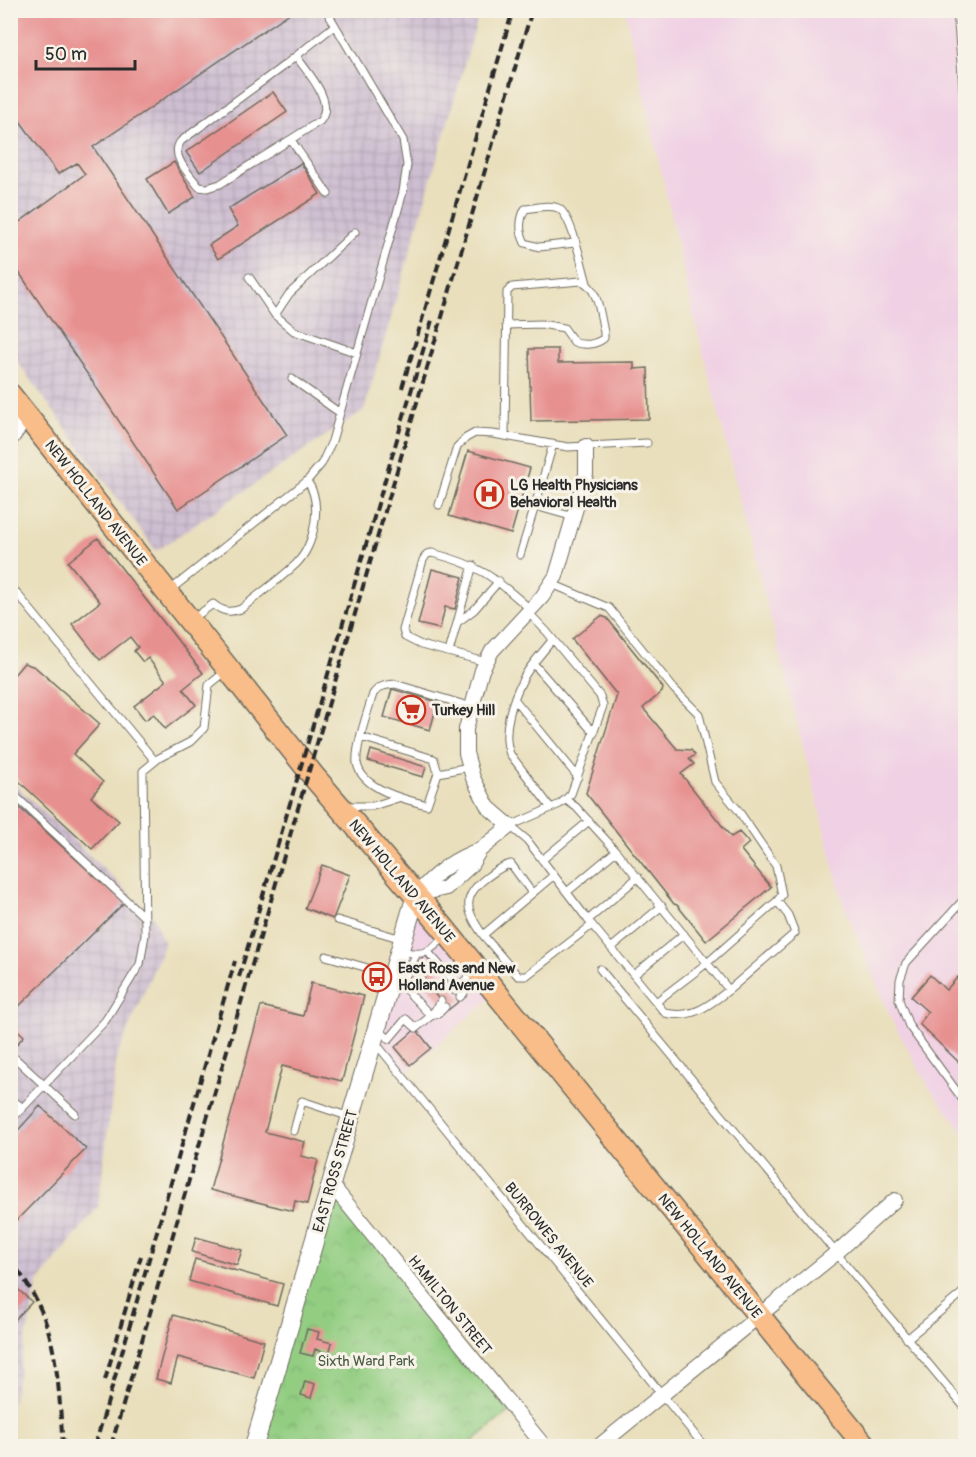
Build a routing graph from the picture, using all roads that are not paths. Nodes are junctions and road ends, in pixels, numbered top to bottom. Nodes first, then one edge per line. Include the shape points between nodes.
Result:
1 (957, 10) edge
2 (326, 11) edge
3 (334, 26) junction
4 (296, 56) junction
5 (966, 127) edge
6 (291, 140) junction
7 (328, 194) dead end
8 (355, 232) dead end
9 (575, 243) junction
10 (249, 277) dead end
11 (587, 283) junction
12 (274, 315) junction
13 (507, 325) junction
14 (357, 353) junction
15 (292, 379) dead end
16 (10, 395) edge
17 (340, 413) junction
18 (18, 416) edge
19 (505, 436) junction
20 (10, 437) edge
21 (648, 443) dead end
22 (553, 444) junction
23 (586, 446) junction
24 (307, 481) junction
25 (440, 505) dead end
26 (535, 506) junction
27 (574, 516) junction
28 (520, 555) dead end
29 (473, 566) junction
30 (499, 581) junction
31 (552, 584) junction
32 (10, 585) edge
33 (167, 593) junction
34 (529, 610) junction
35 (189, 621) junction
36 (457, 622) junction
37 (553, 639) junction
38 (449, 652) junction
39 (486, 662) junction
40 (534, 664) junction
41 (228, 669) junction
42 (515, 700) junction
43 (472, 707) junction
44 (594, 733) junction
45 (361, 737) junction
46 (155, 761) junction
47 (469, 767) junction
48 (438, 772) junction
49 (578, 777) junction
50 (10, 792) edge
51 (398, 798) junction
52 (566, 800) junction
53 (339, 806) junction
54 (551, 808) junction
55 (589, 821) junction
56 (510, 826) junction
57 (616, 851) junction
58 (542, 860) junction
59 (554, 875) junction
60 (638, 877) junction
61 (567, 892) junction
62 (532, 893) junction
63 (416, 895) junction
64 (966, 897) edge
65 (777, 901) junction
66 (662, 906) junction
67 (144, 917) junction
68 (336, 920) dead end
69 (590, 922) junction
70 (448, 934) junction
71 (684, 934) junction
72 (483, 935) junction
73 (406, 948) junction
74 (612, 948) junction
75 (428, 952) junction
76 (326, 956) dead end
77 (707, 963) junction
78 (600, 969) dead end
79 (634, 975) junction
80 (421, 978) dead end
81 (396, 980) junction
82 (463, 985) junction
83 (729, 990) junction
84 (407, 992) junction
85 (656, 1002) junction
86 (443, 1004) dead end
87 (431, 1016) junction
88 (375, 1034) junction
89 (16, 1059) dead end
90 (44, 1086) junction
91 (10, 1098) edge
92 (966, 1104) edge
93 (23, 1108) junction
94 (75, 1114) dead end
95 (350, 1117) junction
96 (10, 1122) edge
97 (294, 1131) dead end
98 (331, 1184) junction
99 (895, 1200) dead end
100 (835, 1254) junction
101 (966, 1290) edge
102 (759, 1316) junction
103 (907, 1339) junction
104 (662, 1395) junction
105 (966, 1409) edge
106 (254, 1446) edge
107 (544, 1446) edge
108 (599, 1446) edge
109 (704, 1446) edge
110 (865, 1446) edge

1 - 5 lane
2 - 3 lane
3 - 4 lane
3 - 14 lane via 396,128 406,153 403,192
4 - 6 lane via 324,97 326,107 320,121
4 - 6 lane via 181,141 177,156 199,187 207,188
6 - 7 lane
8 - 12 lane via 288,294
9 - 9 lane via 568,218 559,208 525,209 521,218 525,243 540,247
9 - 11 lane
10 - 12 lane
11 - 13 lane via 512,287 507,292
11 - 13 lane via 593,289 604,332 599,342 578,344 564,328
12 - 14 lane via 294,331
13 - 19 lane
14 - 17 lane
15 - 17 lane
16 - 18 main road, NEW HOLLAND AVENUE
17 - 24 lane via 328,452
18 - 20 street
18 - 33 main road, NEW HOLLAND AVENUE
19 - 22 lane
19 - 25 lane via 476,434 457,447
21 - 23 lane
22 - 23 lane
22 - 26 lane
23 - 27 street via 586,474
24 - 33 lane
24 - 35 lane via 313,490 315,516 298,562 242,609 232,612 213,604
26 - 27 lane
26 - 28 lane
27 - 31 street
29 - 30 lane
29 - 36 lane
29 - 38 lane via 432,553 423,560 405,637
30 - 34 lane
30 - 36 lane via 474,610
31 - 34 street
31 - 65 lane via 609,608 699,714 715,782 776,866 782,895
32 - 46 lane
33 - 35 main road, NEW HOLLAND AVENUE
34 - 37 lane
34 - 39 street
35 - 41 main road, NEW HOLLAND AVENUE
36 - 38 lane
37 - 40 lane
37 - 44 lane via 602,700
38 - 39 lane
39 - 43 street
40 - 42 lane
40 - 44 lane
41 - 46 lane via 209,685 204,728 190,742
41 - 53 main road, NEW HOLLAND AVENUE
42 - 49 lane
42 - 54 lane via 506,732 507,745
43 - 45 lane via 386,684 373,694
43 - 47 street via 465,741
44 - 49 lane
45 - 48 lane via 434,759
45 - 51 lane via 357,763 360,772 367,781
46 - 67 lane via 143,771
47 - 48 lane
47 - 56 street via 488,807
48 - 51 lane via 427,805
49 - 52 lane
50 - 67 lane
51 - 53 lane via 373,806
52 - 54 lane
52 - 55 lane
53 - 63 main road, NEW HOLLAND AVENUE
54 - 56 lane
55 - 57 lane
55 - 58 lane
56 - 58 lane
56 - 63 street via 480,850 471,865 446,888
57 - 60 lane
57 - 61 lane
58 - 59 lane
59 - 61 lane
59 - 62 lane
60 - 66 lane
60 - 69 lane
61 - 69 lane
62 - 72 lane
62 - 72 lane via 511,864 503,865 473,888 470,918
63 - 70 main road, NEW HOLLAND AVENUE
63 - 73 street, EAST ROSS STREET
64 - 92 lane via 906,963 899,1000 909,1026
65 - 77 lane
65 - 83 lane via 795,933
66 - 71 lane
66 - 74 lane
67 - 90 lane via 140,964 105,1021
68 - 73 lane
69 - 72 lane via 526,976 518,976
69 - 74 lane
70 - 75 lane
70 - 82 main road, NEW HOLLAND AVENUE
71 - 77 lane
71 - 79 lane
73 - 75 lane
73 - 81 street, EAST ROSS STREET
74 - 79 lane
75 - 82 lane via 436,964
76 - 81 lane
77 - 83 lane
77 - 85 lane
78 - 100 lane
79 - 85 lane
80 - 84 lane
81 - 84 lane
81 - 88 street, EAST ROSS STREET
82 - 102 main road, NEW HOLLAND AVENUE
83 - 85 lane via 702,1011 665,1013
84 - 87 lane
86 - 87 lane via 438,1014
87 - 88 lane via 416,1028 406,1019 389,1039
88 - 95 street, EAST ROSS STREET
88 - 104 lane, BURROWES AVENUE
89 - 90 lane
90 - 93 lane
90 - 94 lane
91 - 93 lane
93 - 96 lane
95 - 97 lane via 302,1101
95 - 98 street, EAST ROSS STREET
98 - 106 street, EAST ROSS STREET
98 - 107 street, HAMILTON STREET
99 - 100 street
100 - 102 street
100 - 103 lane
101 - 103 lane
102 - 104 street
102 - 110 main road, NEW HOLLAND AVENUE
103 - 105 lane
104 - 108 street
104 - 109 lane, BURROWES AVENUE

